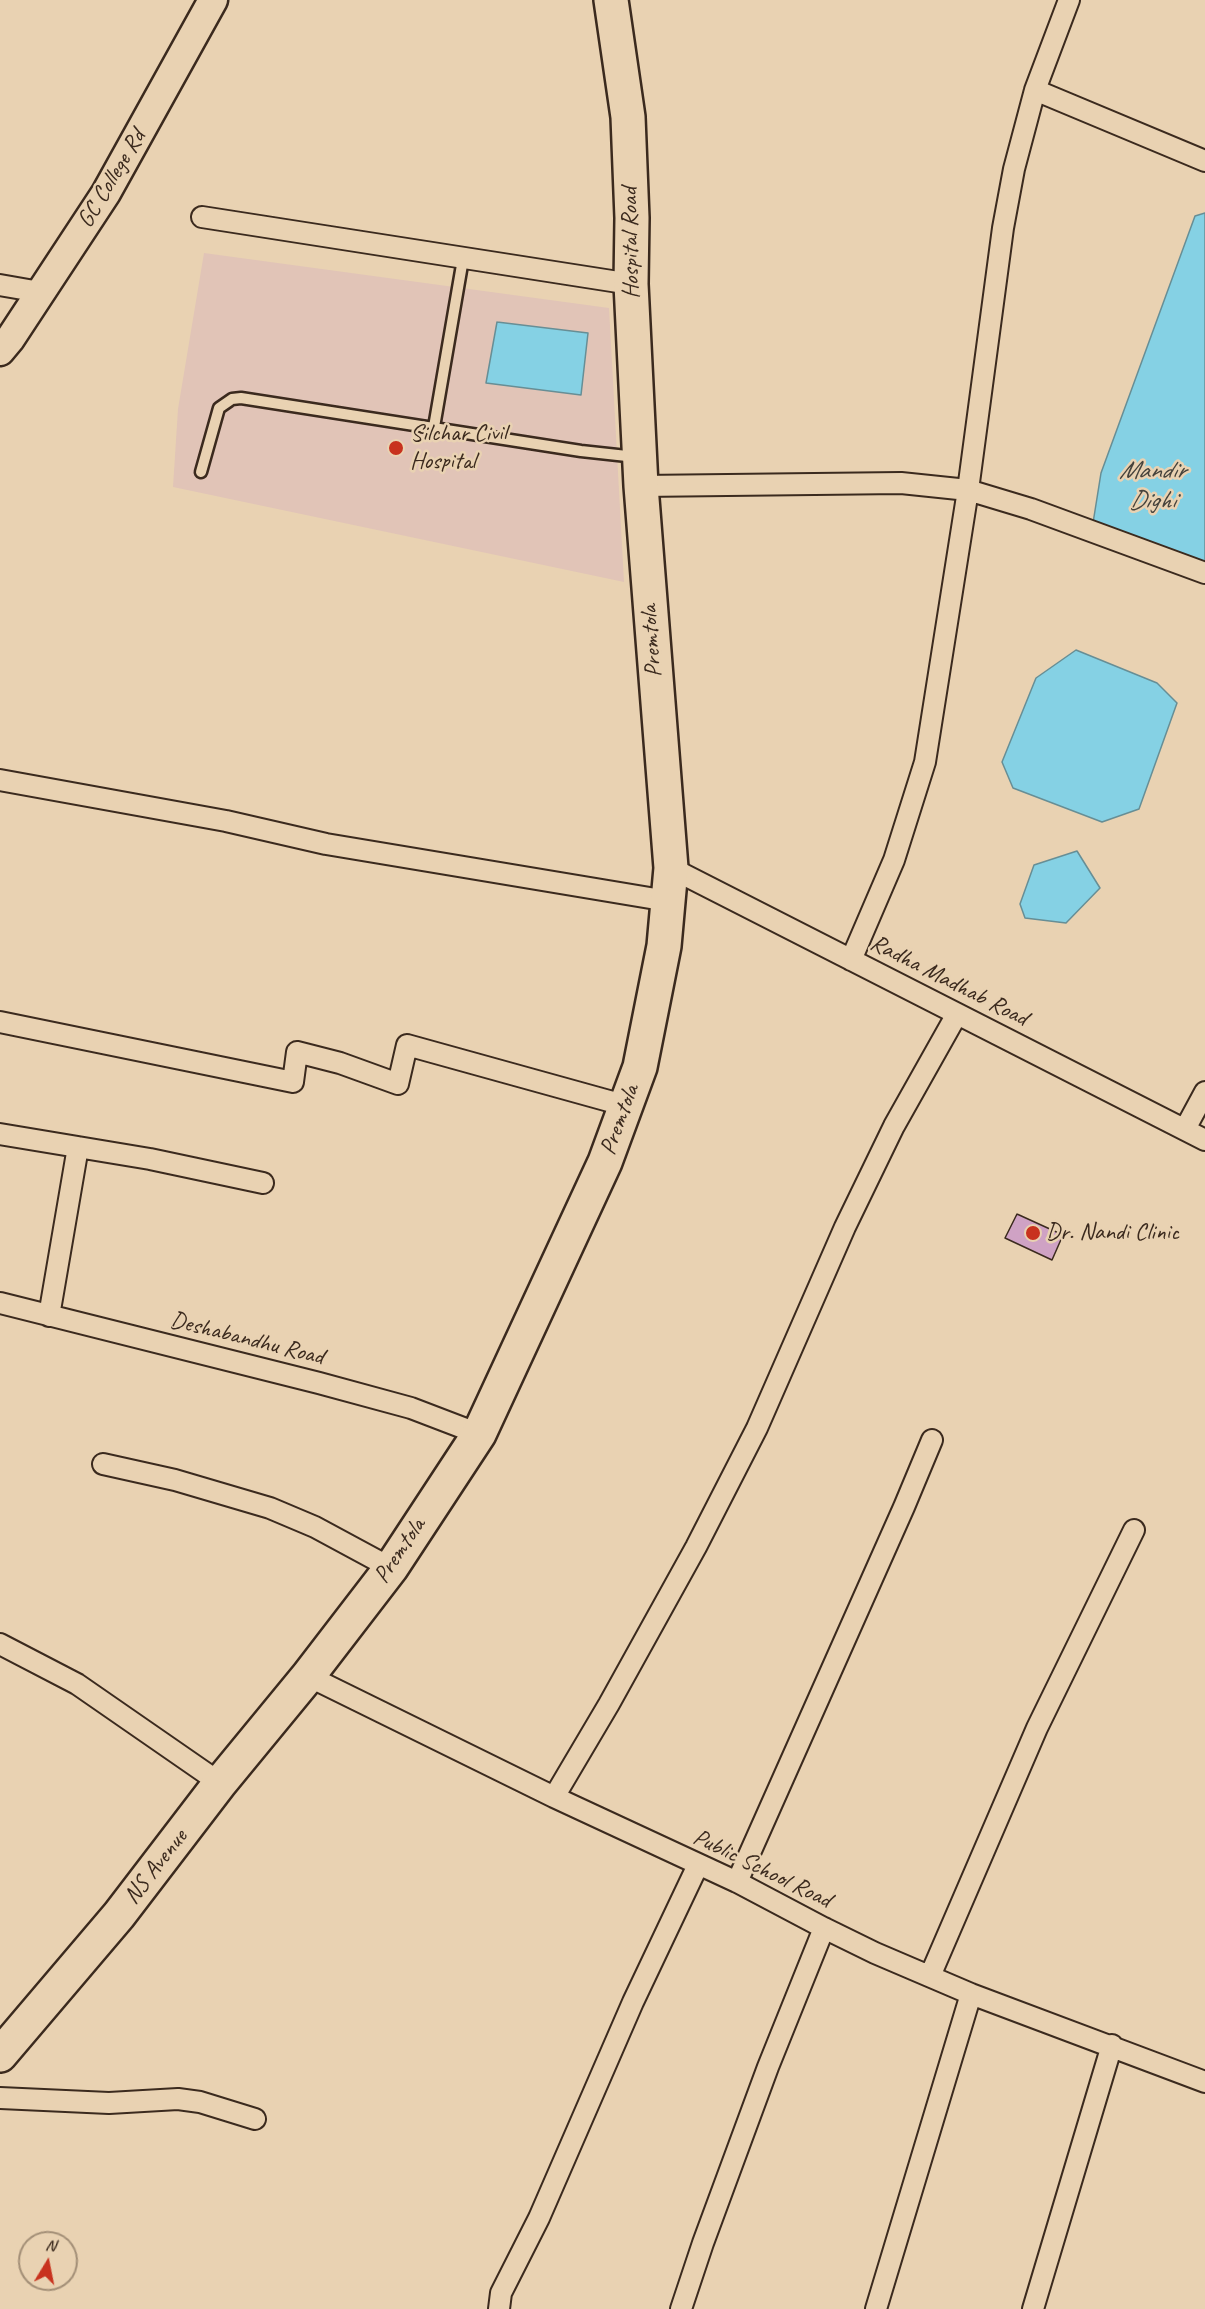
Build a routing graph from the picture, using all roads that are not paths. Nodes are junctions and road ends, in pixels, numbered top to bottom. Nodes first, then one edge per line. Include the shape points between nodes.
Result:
1 (213, 0) edge
2 (611, 0) edge
3 (1068, 0) edge
4 (1035, 90) junction
5 (1205, 160) edge
6 (202, 217) dead end
7 (463, 259) junction
8 (631, 284) junction
9 (0, 285) edge
10 (40, 292) junction
11 (0, 351) edge
12 (434, 427) junction
13 (201, 472) dead end
14 (640, 472) junction
15 (968, 490) junction
16 (1205, 573) edge
17 (0, 780) edge
18 (671, 868) junction
19 (668, 901) junction
20 (851, 960) junction
21 (957, 1014) junction
22 (0, 1022) edge
23 (1205, 1092) edge
24 (627, 1106) junction
25 (1185, 1129) junction
26 (0, 1134) edge
27 (1205, 1140) edge
28 (78, 1147) junction
29 (263, 1183) dead end
30 (0, 1303) edge
31 (49, 1316) junction
32 (479, 1434) junction
33 (932, 1440) dead end
34 (103, 1464) dead end
35 (1134, 1530) dead end
36 (391, 1568) junction
37 (0, 1644) edge
38 (308, 1676) junction
39 (220, 1784) junction
40 (554, 1797) junction
41 (698, 1865) junction
42 (737, 1882) junction
43 (824, 1928) junction
44 (930, 1976) junction
45 (971, 1994) junction
46 (1112, 2046) junction
47 (0, 2055) edge
48 (1205, 2082) edge
49 (0, 2098) edge
50 (255, 2119) dead end
51 (499, 2309) edge
52 (681, 2309) edge
53 (876, 2309) edge
54 (1033, 2309) edge

1 - 10 main road, GC College Rd via 106,194
2 - 8 highway, Hospital Road via 628,117
3 - 4 street
4 - 5 street
4 - 15 street via 1003,228
6 - 7 street
7 - 8 street
7 - 12 lane
8 - 14 highway, Hospital Road
9 - 10 street
10 - 11 main road, GC College Rd
12 - 13 lane via 232,399 219,408
12 - 14 lane via 580,451
14 - 15 street via 901,483
14 - 18 highway, Premtola
15 - 16 street
15 - 20 street via 925,762 894,860
17 - 19 street via 226,821 326,844
18 - 19 highway, Premtola
18 - 20 street, Radha Madhab Road
19 - 24 highway, Premtola via 664,946 640,1067
20 - 21 street, Radha Madhab Road
21 - 25 street, Radha Madhab Road
21 - 40 street via 894,1126 845,1227 742,1458
22 - 24 street via 293,1082 297,1052 398,1084 407,1045
23 - 25 street
24 - 32 highway, Premtola via 577,1226
25 - 27 street, Radha Madhab Road
26 - 28 street
28 - 29 street
28 - 31 street
30 - 31 street, Deshabandhu Road
31 - 32 street, Deshabandhu Road via 320,1383 400,1405
32 - 36 highway, Premtola
33 - 42 street
34 - 36 street via 270,1508
35 - 44 street via 1037,1728
36 - 38 highway, Premtola
37 - 39 street via 77,1684
38 - 39 highway, NS Avenue
38 - 40 street, Public School Road
39 - 47 highway, NS Avenue via 119,1915
40 - 41 street, Public School Road
41 - 42 street, Public School Road
41 - 51 street via 633,2002 539,2218 501,2292
42 - 43 street, Public School Road
43 - 44 street, Public School Road
43 - 52 street via 768,2067
44 - 45 street, Public School Road
45 - 46 street, Public School Road
45 - 53 street
46 - 48 street, Public School Road
46 - 54 street
49 - 50 street via 109,2103 178,2099

